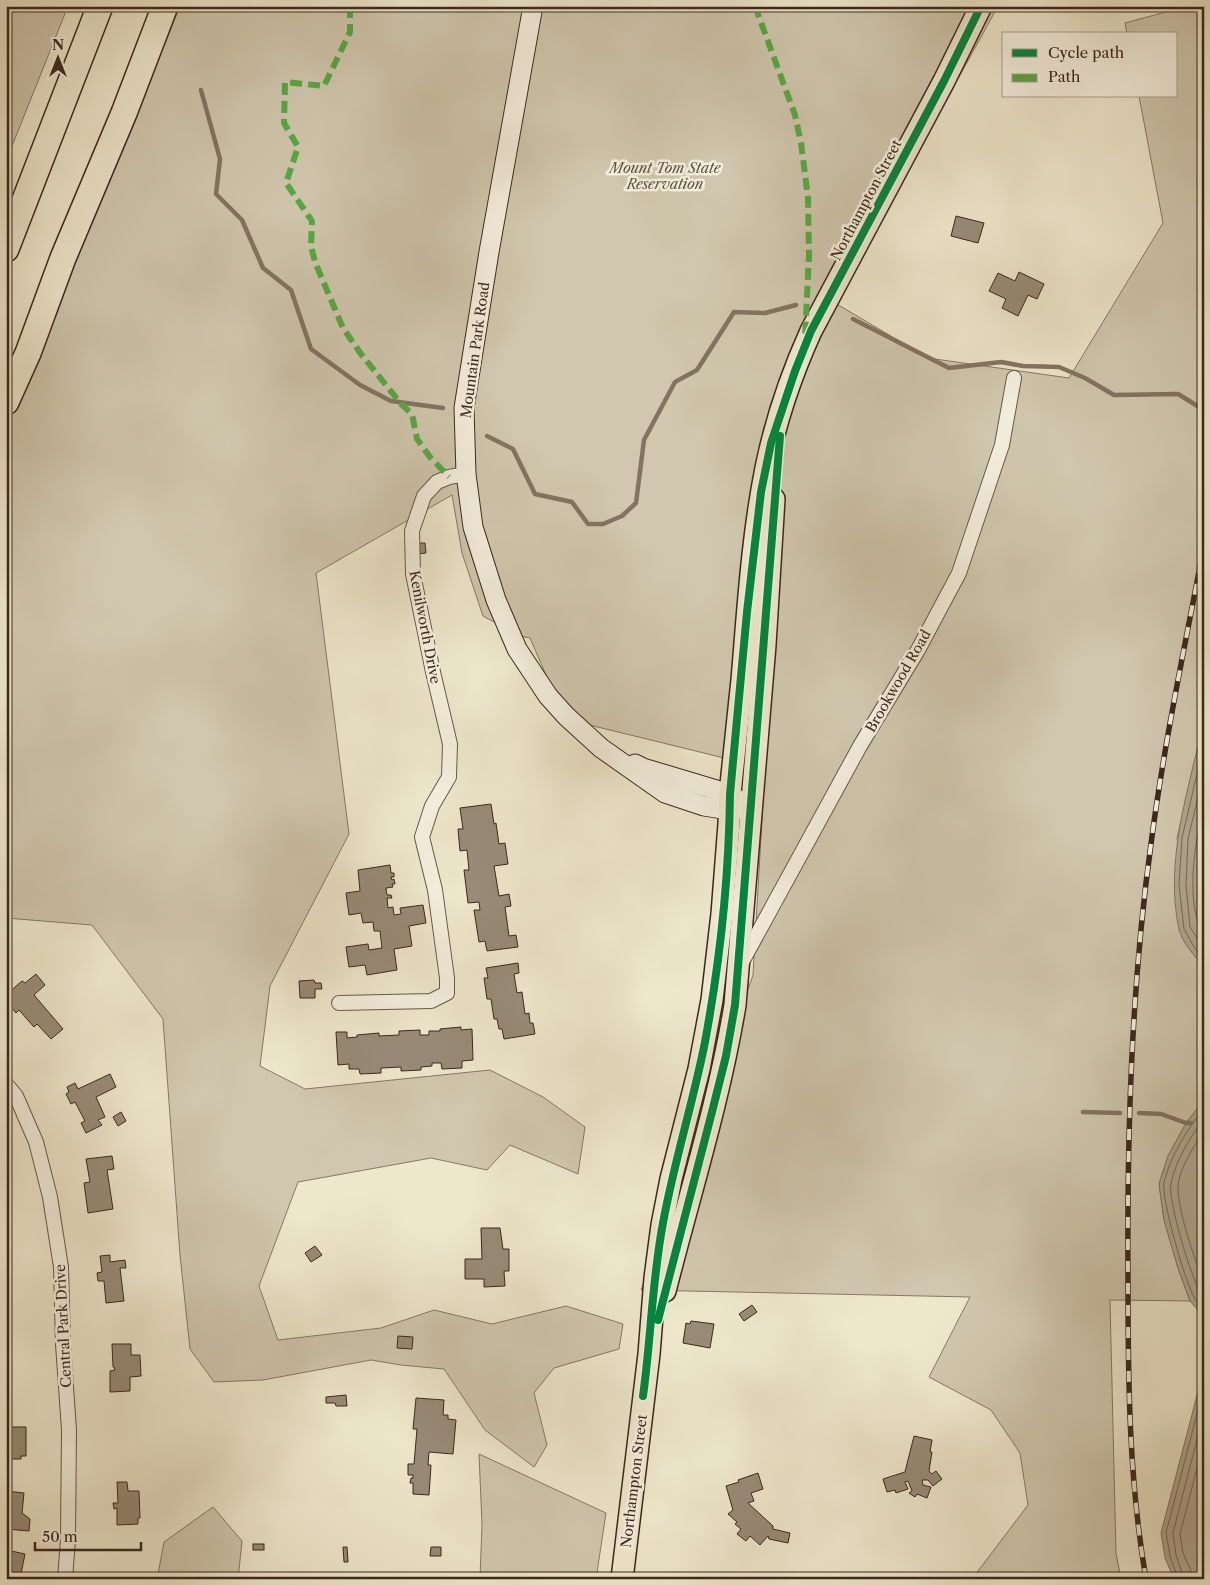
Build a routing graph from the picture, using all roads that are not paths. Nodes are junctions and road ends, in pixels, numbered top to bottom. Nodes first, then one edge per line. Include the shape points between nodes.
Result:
1 (100, 6) edge
2 (165, 6) edge
3 (533, 6) edge
4 (981, 6) edge
5 (6, 249) edge
6 (1014, 378) dead end
7 (6, 402) edge
8 (783, 408) junction
9 (466, 474) junction
10 (729, 802) junction
11 (751, 809) junction
12 (739, 967) junction
13 (340, 1003) dead end
14 (6, 1084) edge
15 (649, 1354) junction
16 (65, 1579) edge
17 (622, 1579) edge

1 - 5 highway
2 - 7 highway
3 - 9 street, Mountain Park Road via 472,349 464,408
4 - 8 main road, Northampton Street via 811,331
6 - 12 street, Brookwood Road via 1002,444 959,573
8 - 10 main road via 761,492
8 - 11 main road
9 - 10 street, Mountain Park Road via 473,527 496,600 517,649 548,696 601,748
9 - 13 street, Kenilworth Drive via 437,482 424,496 412,531 413,574 450,744 449,777 432,806 422,837 435,890 447,993 431,1001
10 - 11 street, Mountain Park Road
10 - 15 main road via 722,914 712,1000 662,1225
11 - 12 main road
12 - 15 main road via 726,1056
14 - 16 street, Central Park Drive via 16,1096 36,1142 50,1197 61,1267 69,1430
15 - 17 main road, Northampton Street

